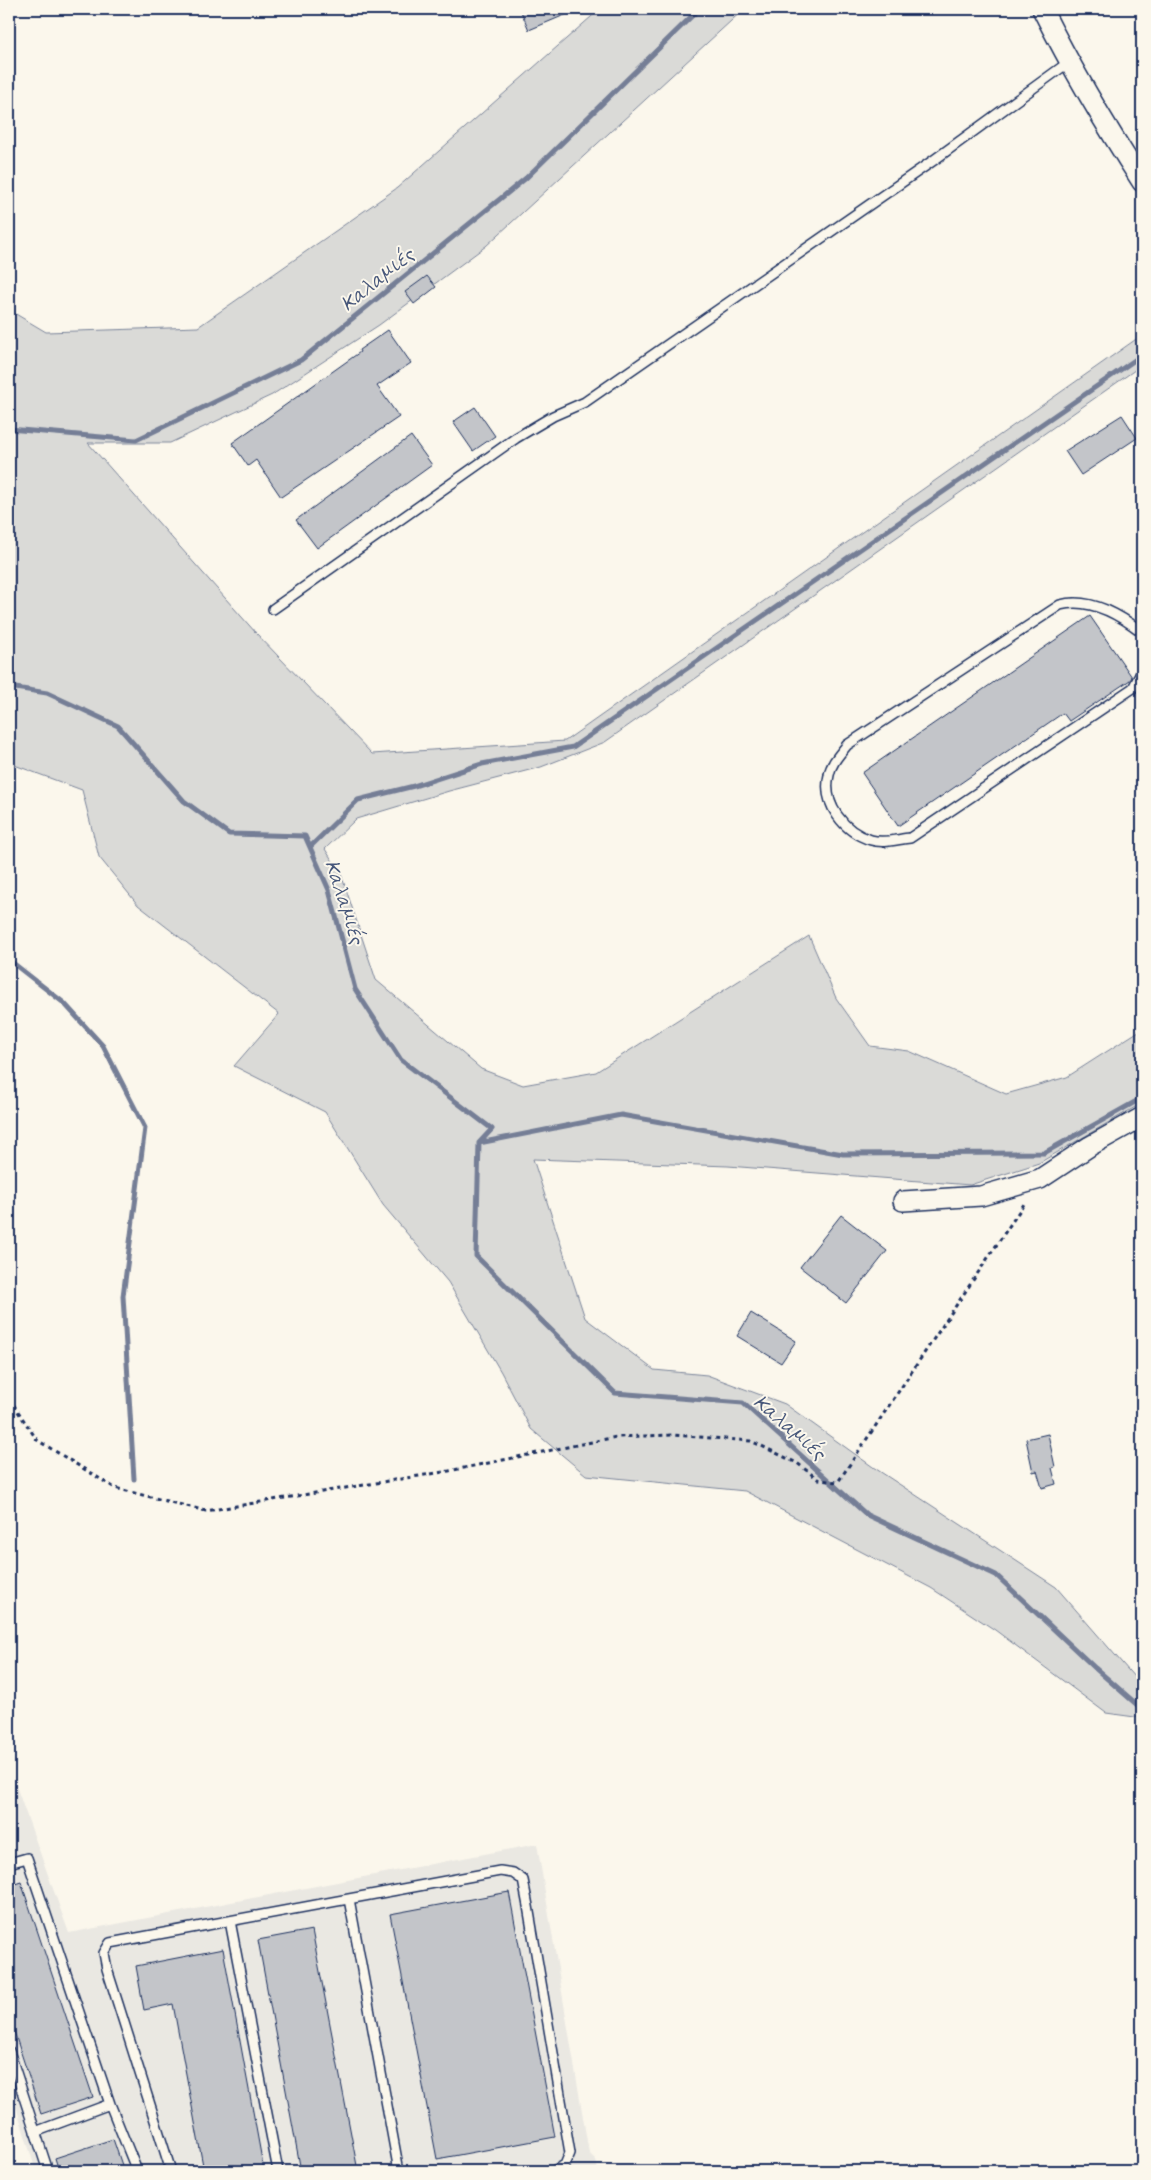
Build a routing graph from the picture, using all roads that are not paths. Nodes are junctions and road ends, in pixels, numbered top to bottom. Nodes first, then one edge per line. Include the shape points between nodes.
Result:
1 (1042, 9) edge
2 (1069, 62) junction
3 (1142, 182) edge
4 (274, 609) dead end
5 (1142, 632) edge
6 (1142, 671) edge
7 (1142, 1117) edge
8 (903, 1201) dead end
9 (9, 1863) edge
10 (349, 1899) junction
11 (230, 1921) junction
12 (9, 2051) edge
13 (110, 2104) junction
14 (35, 2132) junction
15 (48, 2171) edge
16 (137, 2171) edge
17 (171, 2171) edge
18 (278, 2171) edge
19 (399, 2171) edge
20 (553, 2171) edge

1 - 2 street
2 - 3 street
2 - 4 lane via 934,160 585,402 516,438
5 - 6 lane via 1123,617 1100,609 1077,603 1060,605 847,745 829,774 831,807 853,831 872,840 910,838 1133,688
7 - 8 street via 1090,1146 1040,1180 981,1196
9 - 13 lane via 27,1858
10 - 11 lane
10 - 19 lane
10 - 20 lane via 500,1871 513,1872 523,1880 570,2153 565,2165
11 - 17 lane via 110,1944 104,1953
11 - 18 lane
12 - 14 lane
13 - 14 lane
13 - 16 lane
14 - 15 lane

